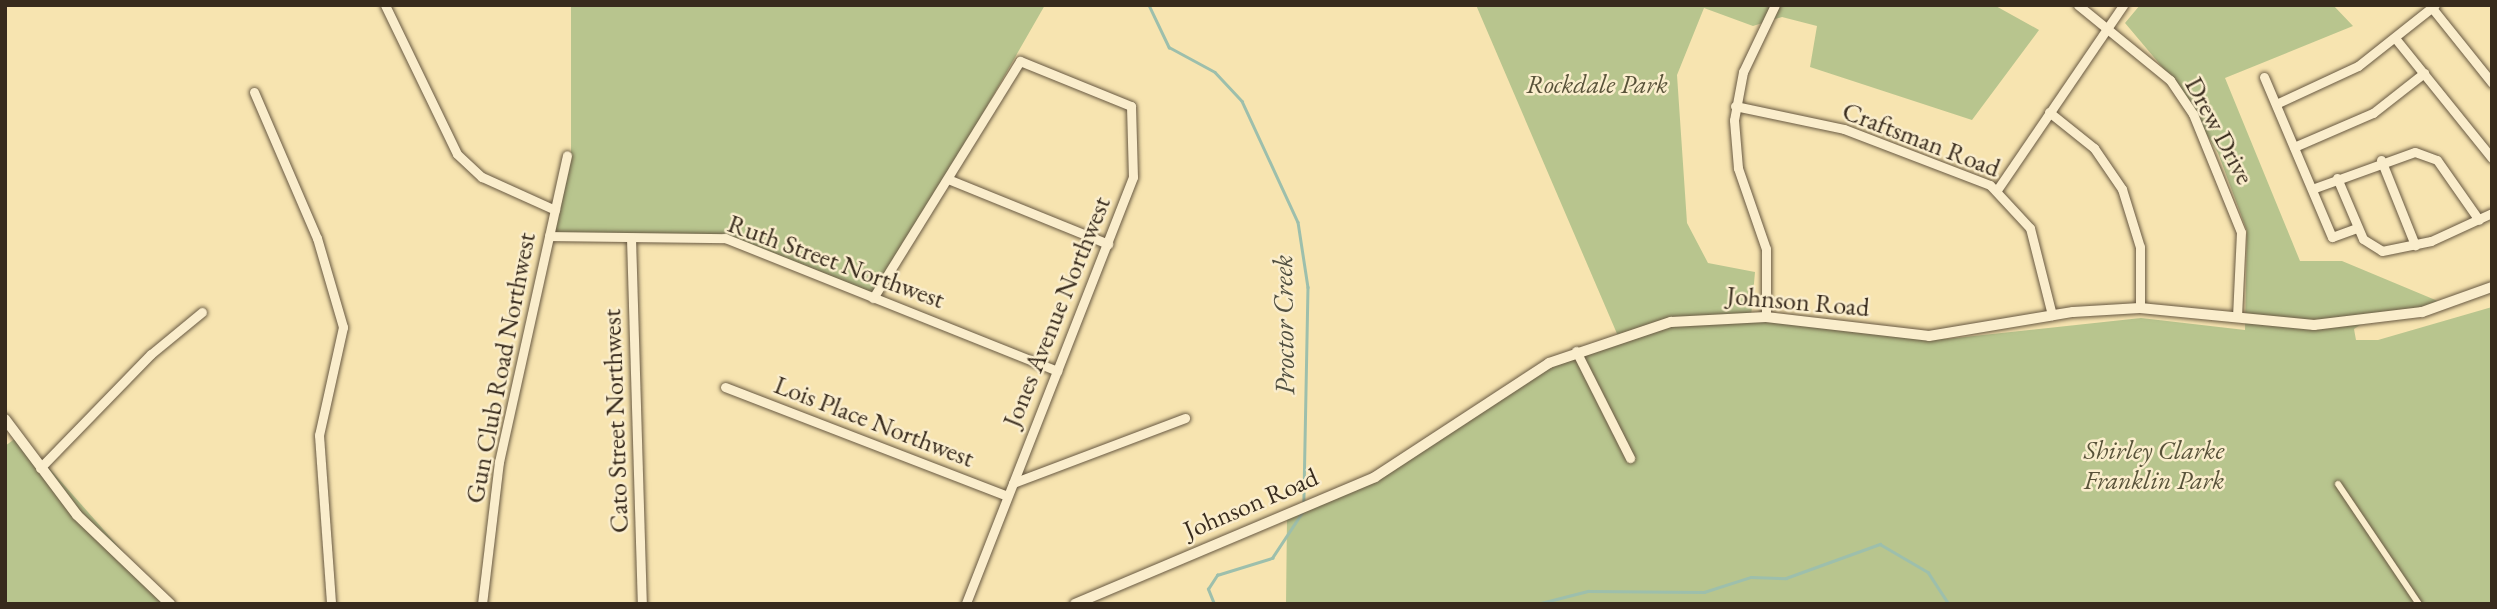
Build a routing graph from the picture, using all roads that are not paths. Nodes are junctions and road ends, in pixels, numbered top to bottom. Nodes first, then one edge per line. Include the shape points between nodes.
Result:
1 (385, 5) edge
2 (1774, 5) edge
3 (2078, 5) edge
4 (2123, 5) edge
5 (2433, 7) edge
6 (2106, 27) junction
7 (2395, 38) junction
8 (2424, 73) junction
9 (2264, 77) dead end
10 (2492, 83) edge
11 (254, 92) dead end
12 (2276, 104) junction
13 (1735, 106) junction
14 (2049, 112) junction
15 (2294, 147) junction
16 (567, 155) dead end
17 (2492, 158) edge
18 (2381, 160) junction
19 (2337, 178) junction
20 (948, 179) junction
21 (2312, 189) junction
22 (1997, 190) junction
23 (555, 210) junction
24 (2492, 213) edge
25 (2479, 219) junction
26 (2357, 228) junction
27 (549, 236) junction
28 (631, 238) junction
29 (1108, 244) junction
30 (2415, 245) junction
31 (2492, 286) edge
32 (873, 298) junction
33 (2140, 308) junction
34 (202, 312) dead end
35 (2052, 315) junction
36 (1766, 317) junction
37 (2236, 317) junction
38 (1576, 351) junction
39 (1057, 371) junction
40 (724, 387) dead end
41 (1185, 418) dead end
42 (5, 419) edge
43 (1630, 458) dead end
44 (40, 468) junction
45 (1013, 483) junction
46 (2338, 484) dead end
47 (1007, 496) junction
48 (1088, 601) edge
49 (170, 604) edge
50 (331, 604) edge
51 (482, 604) edge
52 (642, 604) edge
53 (966, 604) edge
54 (1075, 604) edge
55 (2419, 604) edge

1 - 23 street, Gun Club Road Northwest via 462,161 482,177
2 - 13 street via 1743,72
3 - 6 street, Drew Drive
4 - 6 street
5 - 7 street
5 - 10 street
6 - 14 street
6 - 37 street, Drew Drive via 2170,80 2233,201 2241,232
7 - 8 street
7 - 12 street via 2358,66
8 - 15 street via 2373,113
8 - 17 street
9 - 12 street
11 - 50 street via 317,237 343,327 318,435
12 - 15 street
13 - 22 street, Craftsman Road via 1844,129
13 - 36 street via 1738,168 1766,249
14 - 22 street
14 - 33 street via 2094,148 2122,189 2140,247
15 - 21 street
16 - 23 street
18 - 19 street
18 - 25 street via 2415,152 2437,160
18 - 30 street
19 - 21 street
19 - 26 street
20 - 29 street
20 - 29 street, Jones Avenue Northwest via 1020,61 1130,106 1133,177
20 - 32 street
21 - 26 street via 2332,237
22 - 35 street, Craftsman Road via 2034,236
23 - 27 street, Gun Club Road Northwest
24 - 25 street
25 - 30 street
26 - 30 street via 2382,251
27 - 28 street, Ruth Street Northwest
27 - 51 street, Gun Club Road Northwest via 499,462
28 - 32 street, Ruth Street Northwest via 725,238
28 - 52 street, Cato Street Northwest
29 - 39 street, Jones Avenue Northwest
31 - 37 street, Johnson Road via 2422,312 2365,322
32 - 39 street, Ruth Street Northwest
33 - 35 street, Johnson Road
33 - 37 street, Johnson Road
34 - 44 street via 151,354
35 - 36 street, Johnson Road via 1929,336
36 - 38 street, Johnson Road via 1671,322
38 - 43 street
38 - 48 street, Johnson Road via 1518,381 1397,465
39 - 45 street, Jones Avenue Northwest
40 - 47 street, Lois Place Northwest
41 - 45 street
42 - 44 street
44 - 49 street via 77,515
45 - 47 street, Jones Avenue Northwest
46 - 55 street
47 - 53 street, Jones Avenue Northwest
48 - 54 street, Johnson Road

